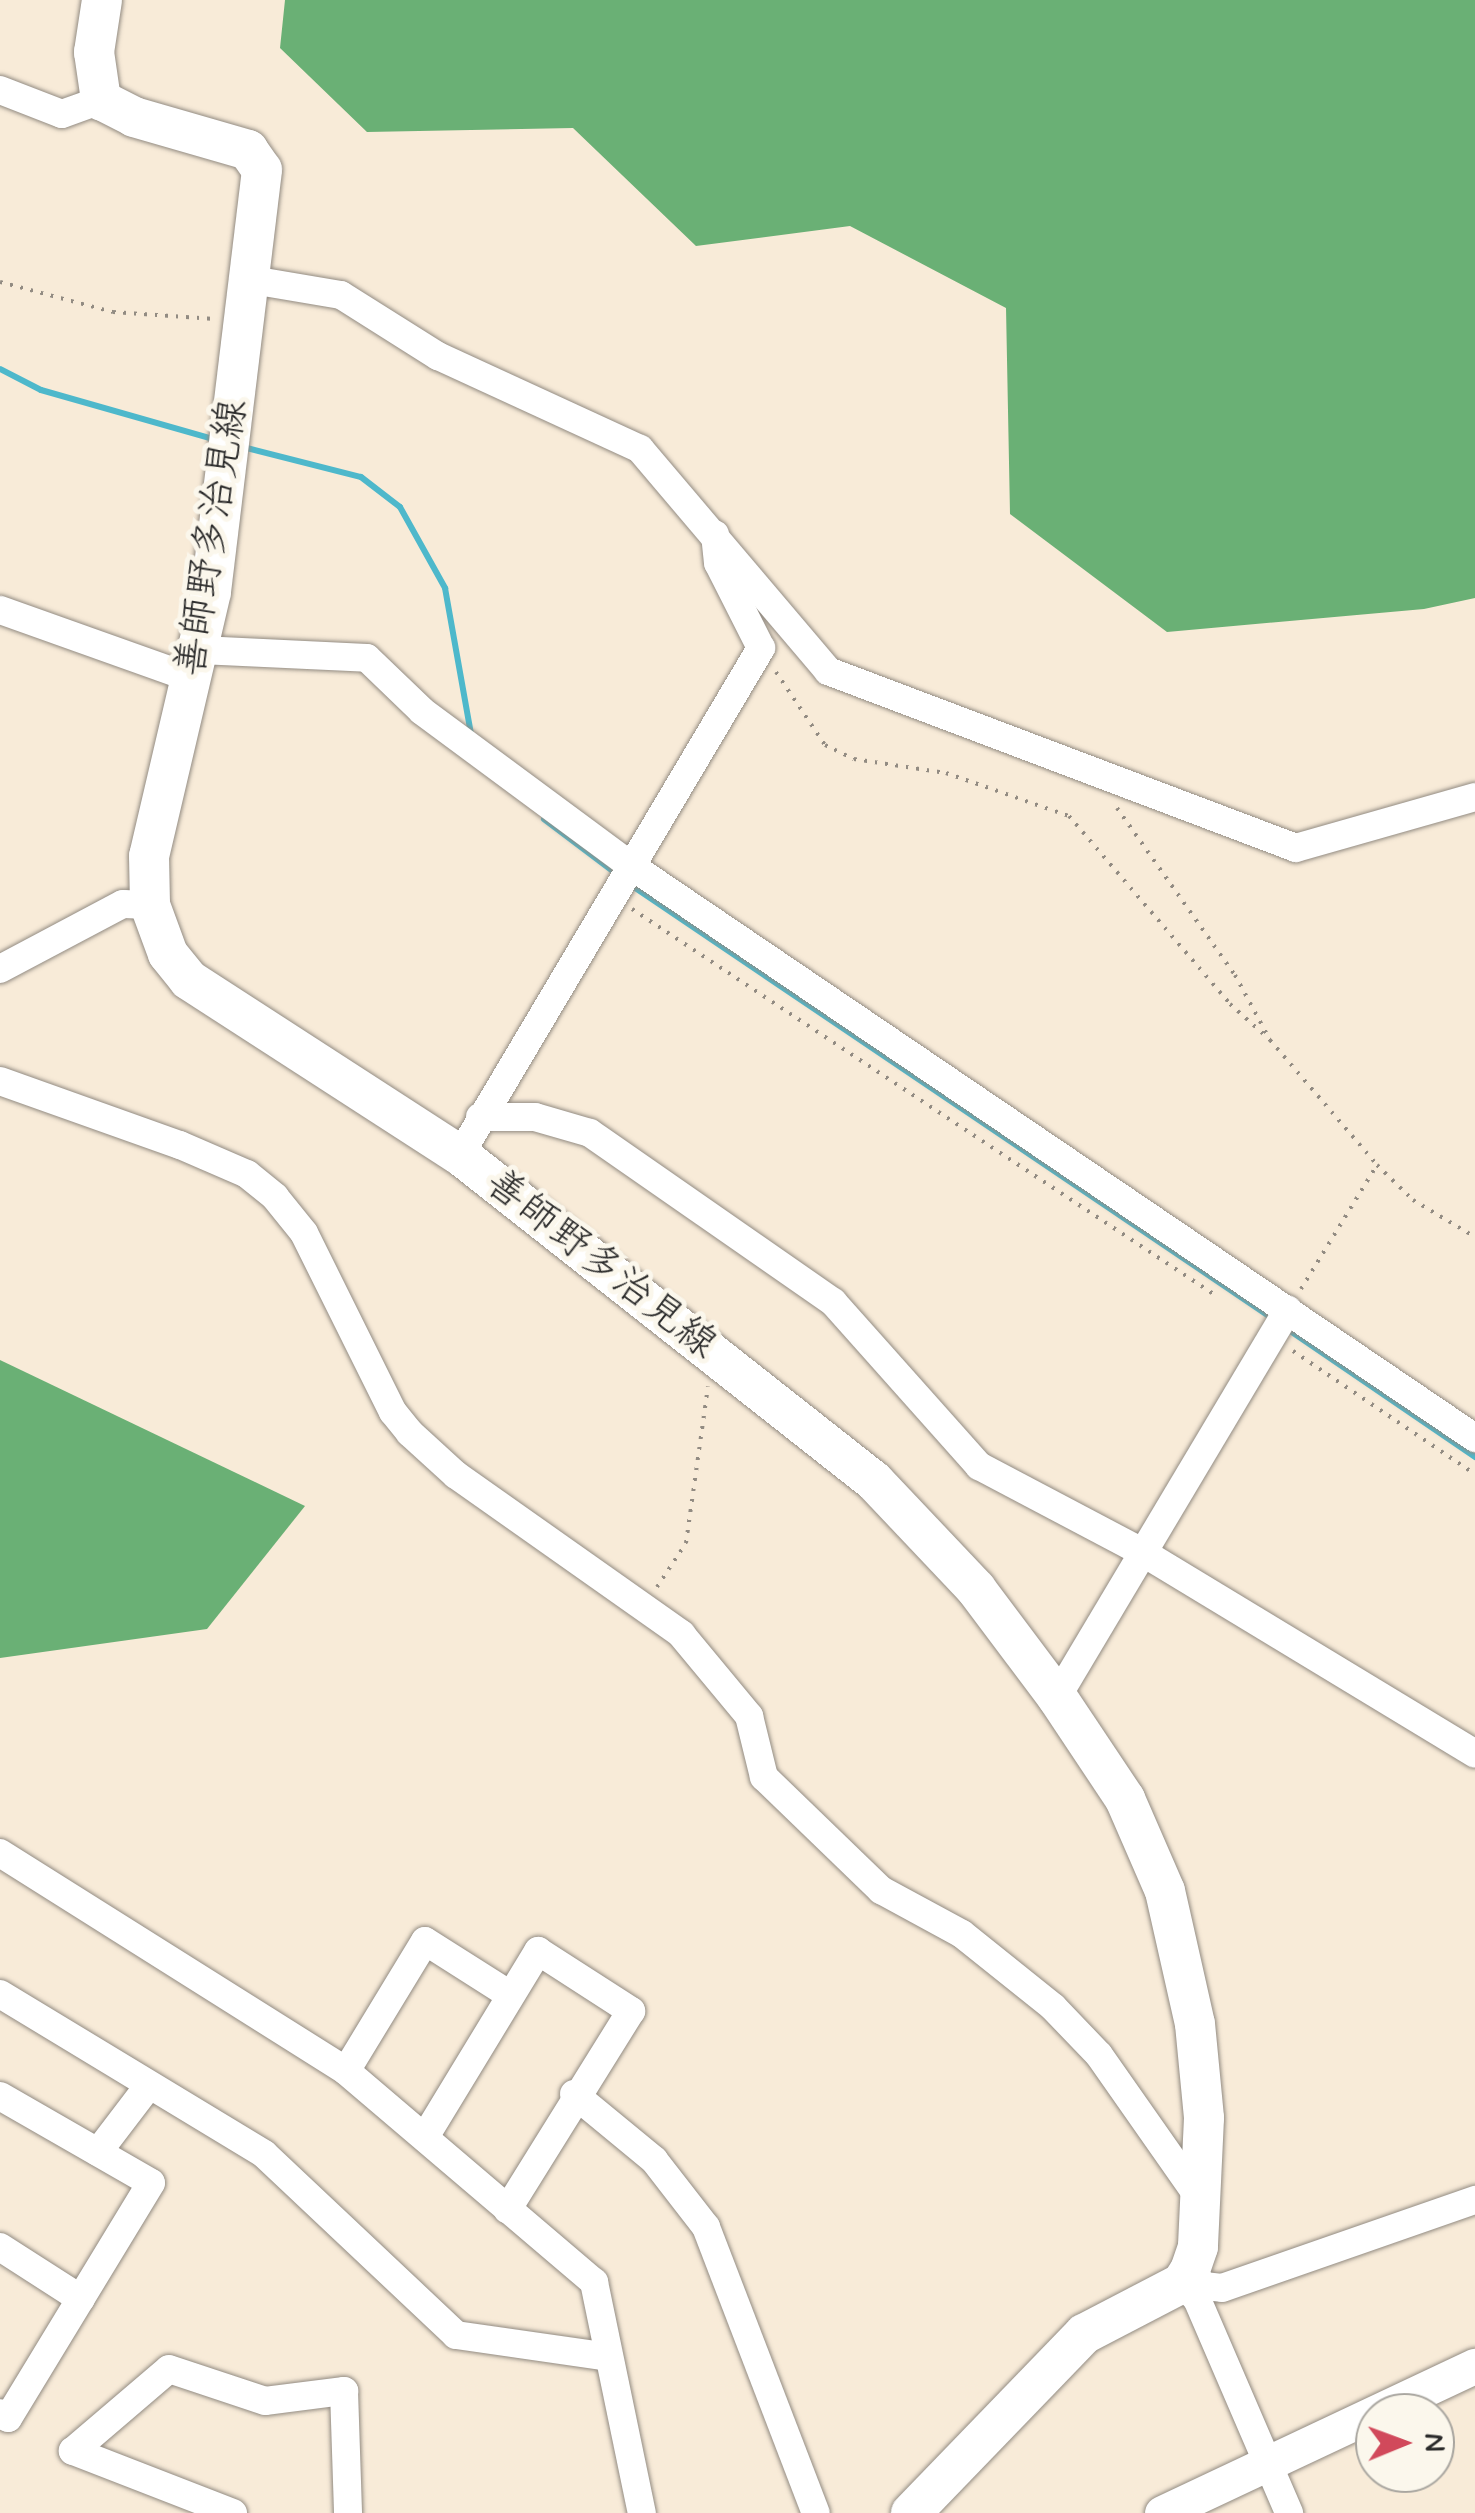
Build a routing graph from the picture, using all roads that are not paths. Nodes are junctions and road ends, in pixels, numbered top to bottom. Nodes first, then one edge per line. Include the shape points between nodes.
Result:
1 (102, 0) edge
2 (0, 90) edge
3 (101, 100) junction
4 (252, 280) junction
5 (715, 533) junction
6 (0, 610) edge
7 (195, 664) junction
8 (1475, 797) edge
9 (629, 866) junction
10 (150, 905) junction
11 (0, 969) edge
12 (0, 1081) edge
13 (480, 1116) junction
14 (460, 1155) junction
15 (1288, 1310) junction
16 (1475, 1438) edge
17 (1142, 1552) junction
18 (1056, 1698) junction
19 (1475, 1754) edge
20 (0, 1853) edge
21 (0, 1994) edge
22 (510, 1995) junction
23 (346, 2071) junction
24 (149, 2086) junction
25 (574, 2094) junction
26 (0, 2096) edge
27 (425, 2137) junction
28 (98, 2152) junction
29 (1196, 2195) junction
30 (1475, 2200) edge
31 (507, 2210) junction
32 (0, 2247) edge
33 (1186, 2276) junction
34 (81, 2300) junction
35 (608, 2357) junction
36 (1475, 2366) edge
37 (0, 2413) edge
38 (1267, 2463) junction
39 (233, 2513) edge
40 (348, 2513) edge
41 (642, 2513) edge
42 (816, 2513) edge
43 (912, 2513) edge
44 (1162, 2513) edge
45 (1289, 2513) edge

1 - 3 main road via 94,52
2 - 3 street via 62,114
3 - 4 main road, 善師野多治見線 via 134,117 248,150 262,170
4 - 5 street via 341,295 438,356 623,439 669,477
4 - 7 main road, 善師野多治見線
5 - 8 street via 828,671 1296,848
5 - 9 street via 718,563 761,648
6 - 7 street
7 - 9 street via 367,658 459,738
7 - 10 main road, 善師野多治見線 via 150,856
9 - 13 street
9 - 15 street
10 - 11 street via 122,904
10 - 14 main road, 善師野多治見線 via 168,954 189,980
12 - 29 street via 247,1174 304,1233 393,1412 410,1433 456,1475 682,1634 750,1716 764,1777 881,1890 962,1934 1053,2007 1100,2055
13 - 14 street
13 - 17 street via 534,1117 590,1133 833,1302 980,1466
14 - 18 main road, 善師野多治見線 via 874,1480 976,1589
15 - 16 street
15 - 17 street
17 - 18 street
17 - 19 street
18 - 29 main road, 善師野多治見線 via 1124,1800 1165,1890 1195,2024 1204,2118
20 - 23 street
21 - 24 street
22 - 23 street via 425,1941
22 - 25 street via 538,1952 631,2011
22 - 27 street
23 - 27 street
24 - 28 street
24 - 35 street via 264,2154 456,2335
25 - 31 street
25 - 42 street via 654,2160 706,2226
26 - 28 street
27 - 31 street
28 - 34 street via 151,2183
29 - 33 main road, 善師野多治見線 via 1198,2247
30 - 33 street via 1222,2288
31 - 35 street via 594,2282
32 - 34 street
33 - 38 street
33 - 43 main road via 1084,2334
34 - 37 street via 8,2418
35 - 41 street
36 - 38 street
38 - 44 street
38 - 45 street
39 - 40 street via 73,2451 170,2369 266,2401 344,2391

